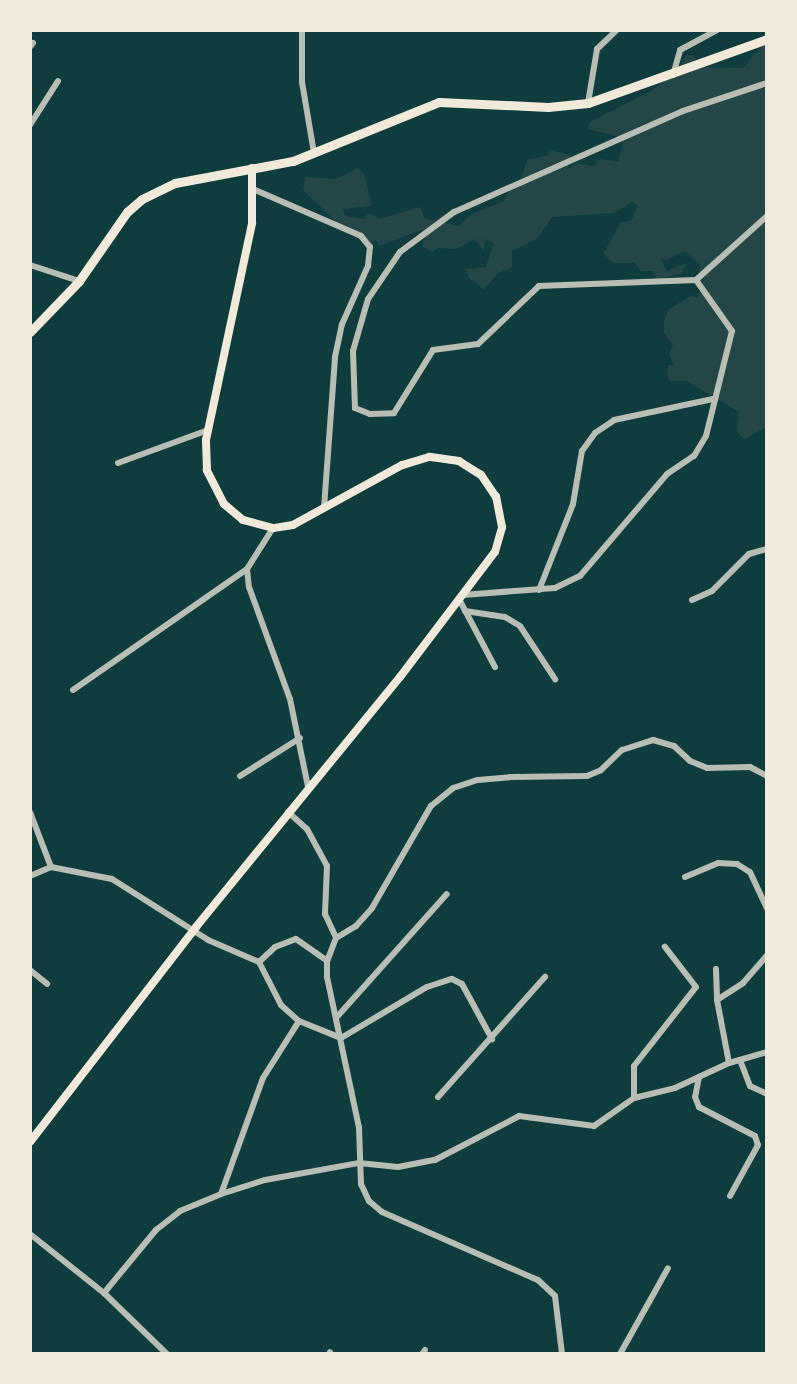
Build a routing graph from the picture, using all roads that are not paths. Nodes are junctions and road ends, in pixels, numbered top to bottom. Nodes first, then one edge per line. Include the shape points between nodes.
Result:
1 (302, 30) edge
2 (617, 30) edge
3 (717, 30) edge
4 (767, 39) edge
5 (673, 75) junction
6 (58, 81) dead end
7 (767, 83) edge
8 (588, 103) junction
9 (30, 125) edge
10 (314, 153) junction
11 (252, 168) junction
12 (253, 189) junction
13 (767, 216) edge
14 (30, 265) edge
15 (79, 280) junction
16 (696, 280) junction
17 (30, 332) edge
18 (713, 399) junction
19 (208, 430) junction
20 (118, 463) dead end
21 (324, 509) junction
22 (273, 528) junction
23 (767, 549) edge
24 (247, 569) junction
25 (539, 590) junction
26 (461, 597) junction
27 (692, 600) dead end
28 (465, 611) junction
29 (495, 667) dead end
30 (555, 679) dead end
31 (73, 690) dead end
32 (300, 738) junction
33 (240, 776) dead end
34 (767, 776) edge
35 (308, 787) junction
36 (30, 812) edge
37 (288, 812) junction
38 (51, 867) junction
39 (30, 876) edge
40 (685, 877) dead end
41 (447, 894) dead end
42 (767, 908) edge
43 (194, 930) junction
44 (336, 938) junction
45 (665, 946) dead end
46 (767, 955) edge
47 (327, 961) junction
48 (259, 962) junction
49 (716, 969) dead end
50 (30, 970) edge
51 (545, 977) dead end
52 (47, 984) dead end
53 (717, 1000) junction
54 (336, 1018) junction
55 (298, 1021) junction
56 (341, 1038) junction
57 (492, 1039) junction
58 (767, 1052) edge
59 (740, 1060) junction
60 (729, 1063) junction
61 (699, 1077) junction
62 (767, 1094) edge
63 (438, 1097) dead end
64 (633, 1098) junction
65 (30, 1142) edge
66 (359, 1163) junction
67 (221, 1194) junction
68 (730, 1196) dead end
69 (30, 1234) edge
70 (668, 1268) dead end
71 (104, 1293) junction
72 (167, 1354) edge
73 (562, 1354) edge
74 (620, 1354) edge

1 - 10 street via 302,82
2 - 8 street via 597,49
3 - 5 street via 680,50
4 - 5 main road
5 - 8 main road
6 - 9 street
7 - 16 street via 683,111 454,212 400,252 368,299 353,351 355,408 370,414 394,413 433,350 478,344 539,286 616,280
8 - 10 main road via 548,107 439,102
10 - 11 main road
11 - 12 main road
11 - 15 main road via 175,183 142,199 114,227
12 - 19 main road via 252,223
12 - 21 street via 362,236 370,247 368,266 342,324 335,358
13 - 16 street
14 - 15 street
15 - 17 main road
16 - 18 street via 732,331
18 - 25 street via 706,436 694,456 667,474 580,576 555,588
18 - 25 street via 614,420 595,433 582,451 573,504
19 - 20 street
19 - 22 main road via 207,470 224,504 243,520
21 - 22 main road via 293,525
21 - 26 main road via 402,465 429,457 459,461 481,475 496,497 502,527 495,552
22 - 24 street
23 - 27 street via 748,554 712,591
24 - 31 street
24 - 32 street via 249,587 290,699
25 - 26 street
26 - 28 street
26 - 35 main road
28 - 29 street
28 - 30 street via 505,617 520,626
32 - 33 street
32 - 35 street
34 - 44 street via 750,767 707,768 690,761 674,746 653,740 622,750 601,770 587,776 510,777 478,780 453,788 431,806 372,908 356,926
35 - 37 main road
36 - 38 street
37 - 43 main road
37 - 44 street via 307,829 327,866 325,914
38 - 39 street
38 - 43 street via 112,879
40 - 42 street via 718,863 737,864 750,872
41 - 54 street
43 - 48 street via 221,948
43 - 65 main road
44 - 47 street
45 - 64 street via 696,987 634,1066
46 - 53 street via 743,983
47 - 48 street via 296,939 275,947
47 - 54 street
48 - 55 street via 276,997
49 - 53 street
50 - 52 street
51 - 57 street
53 - 60 street
54 - 56 street
55 - 56 street
55 - 67 street via 263,1078
56 - 57 street via 427,987 452,979 462,984
56 - 66 street via 359,1127
57 - 63 street
58 - 59 street
59 - 60 street
59 - 62 street via 750,1086
60 - 61 street
61 - 64 street via 675,1088
61 - 68 street via 695,1097 699,1107 755,1136 758,1145
64 - 66 street via 594,1126 519,1116 435,1160 398,1167
66 - 67 street via 265,1180
66 - 73 street via 361,1184 369,1201 382,1212 538,1280 555,1296
67 - 71 street via 180,1211 156,1230
69 - 71 street
70 - 74 street
71 - 72 street

